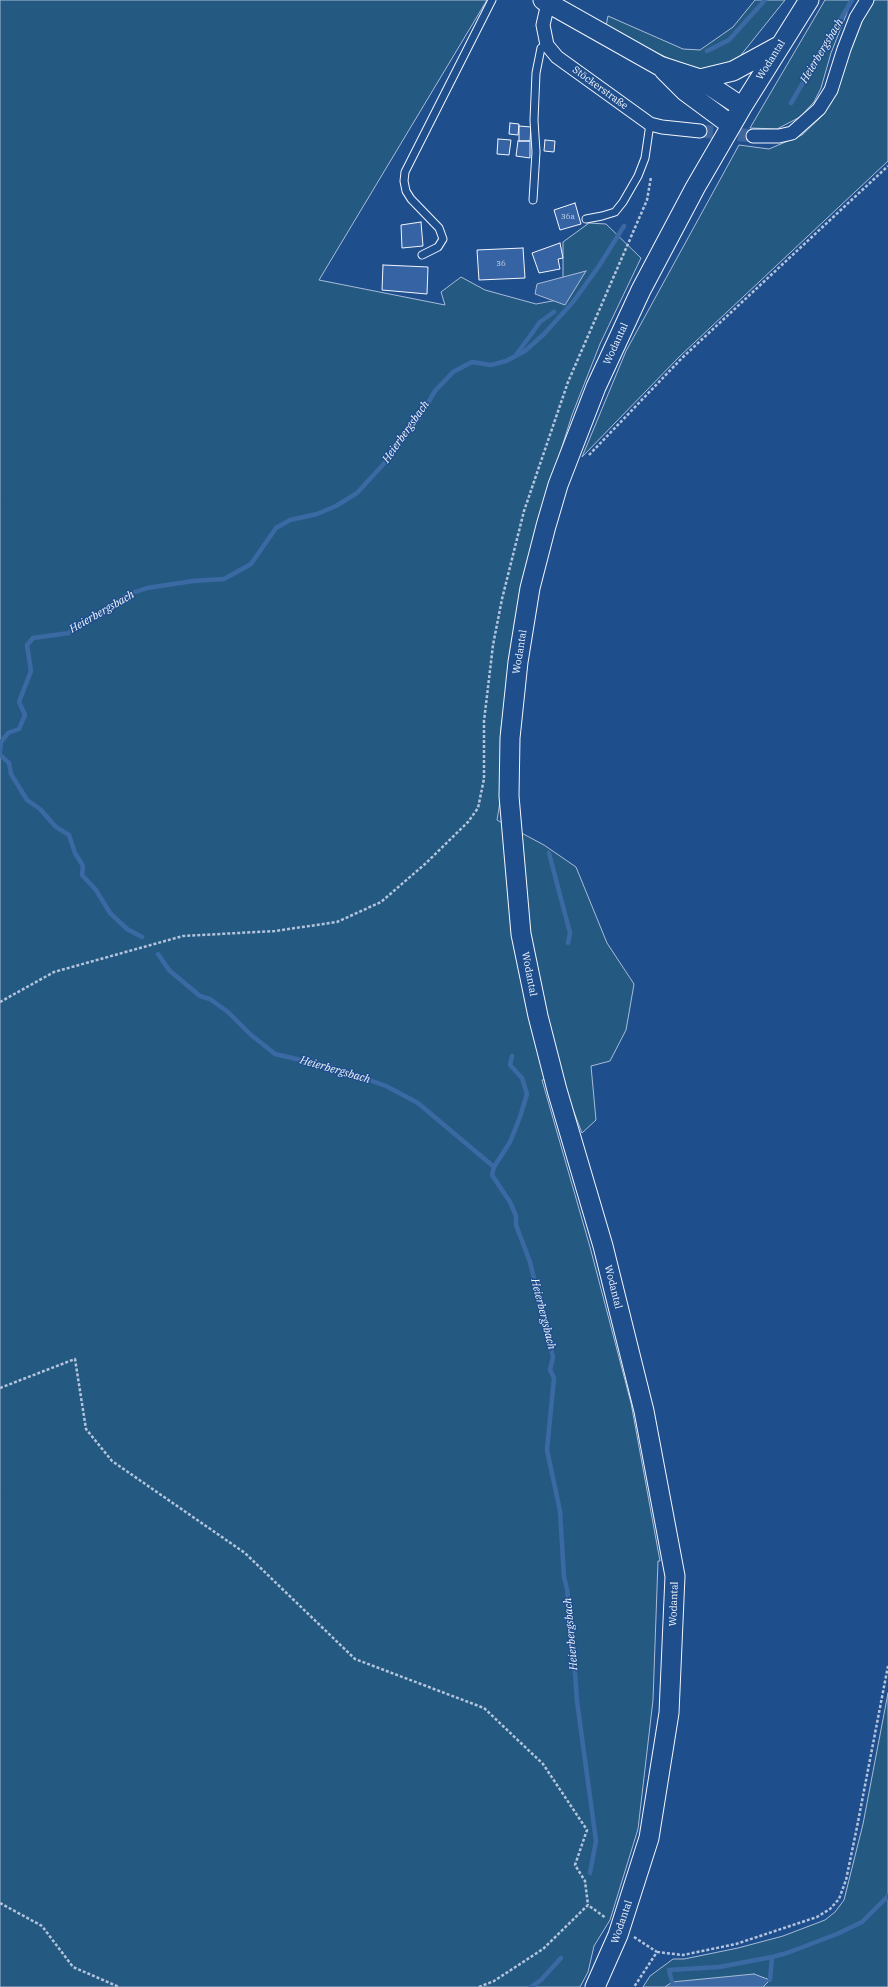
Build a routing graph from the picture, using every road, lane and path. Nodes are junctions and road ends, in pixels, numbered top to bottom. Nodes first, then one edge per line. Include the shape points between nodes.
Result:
1 (492, 0) edge
2 (808, 0) edge
3 (867, 0) edge
4 (546, 2) edge
5 (547, 45) junction
6 (780, 45) junction
7 (660, 66) junction
8 (700, 79) junction
9 (742, 107) junction
10 (650, 124) junction
11 (731, 125) junction
12 (700, 131) tunnel mouth
13 (753, 136) tunnel mouth
14 (888, 166) edge
15 (651, 173) dead end
16 (534, 200) dead end
17 (586, 219) dead end
18 (422, 255) dead end
19 (587, 457) dead end
20 (0, 1002) edge
21 (0, 1388) edge
22 (888, 1666) edge
23 (0, 1903) edge
24 (588, 1905) junction
25 (621, 1928) junction
26 (657, 1952) junction
27 (118, 1987) edge
28 (479, 1987) edge
29 (595, 1987) edge
30 (634, 1987) edge

1 - 18 lane via 405,172 406,191 438,228 443,239 438,247
2 - 6 main road, Wodantal
3 - 13 street via 856,18 831,90 819,109 792,133
4 - 5 street via 543,25
4 - 7 main road
5 - 10 street, Stöckerstraße via 557,57
5 - 16 lane via 541,48 536,73
6 - 8 main road via 733,72
6 - 9 main road, Wodantal
7 - 8 main road
7 - 11 main road via 685,91
8 - 9 main road
9 - 11 main road, Wodantal
10 - 12 street, Stöckerstraße
10 - 17 lane via 645,158 623,202 615,212
11 - 25 main road, Wodantal via 694,188 641,290 596,387 558,485 530,588 518,662 510,738 509,796 524,949 544,1038 603,1246 644,1411 675,1576 669,1713 649,1838
14 - 19 path via 682,358
15 - 20 path via 647,200 568,382 524,511 493,645 484,721 484,779 478,808 468,822 381,902 337,922 275,931 183,936 54,972
21 - 24 path via 75,1359 86,1429 112,1461 245,1553 354,1659 484,1708 543,1764 587,1830 575,1865 585,1881
22 - 26 path via 846,1880 839,1899 830,1909 817,1917 736,1944 683,1955
23 - 27 path via 42,1926 73,1967
24 - 25 path
24 - 28 path via 543,1949 494,1981
25 - 26 path
25 - 29 main road, Wodantal
26 - 30 path

